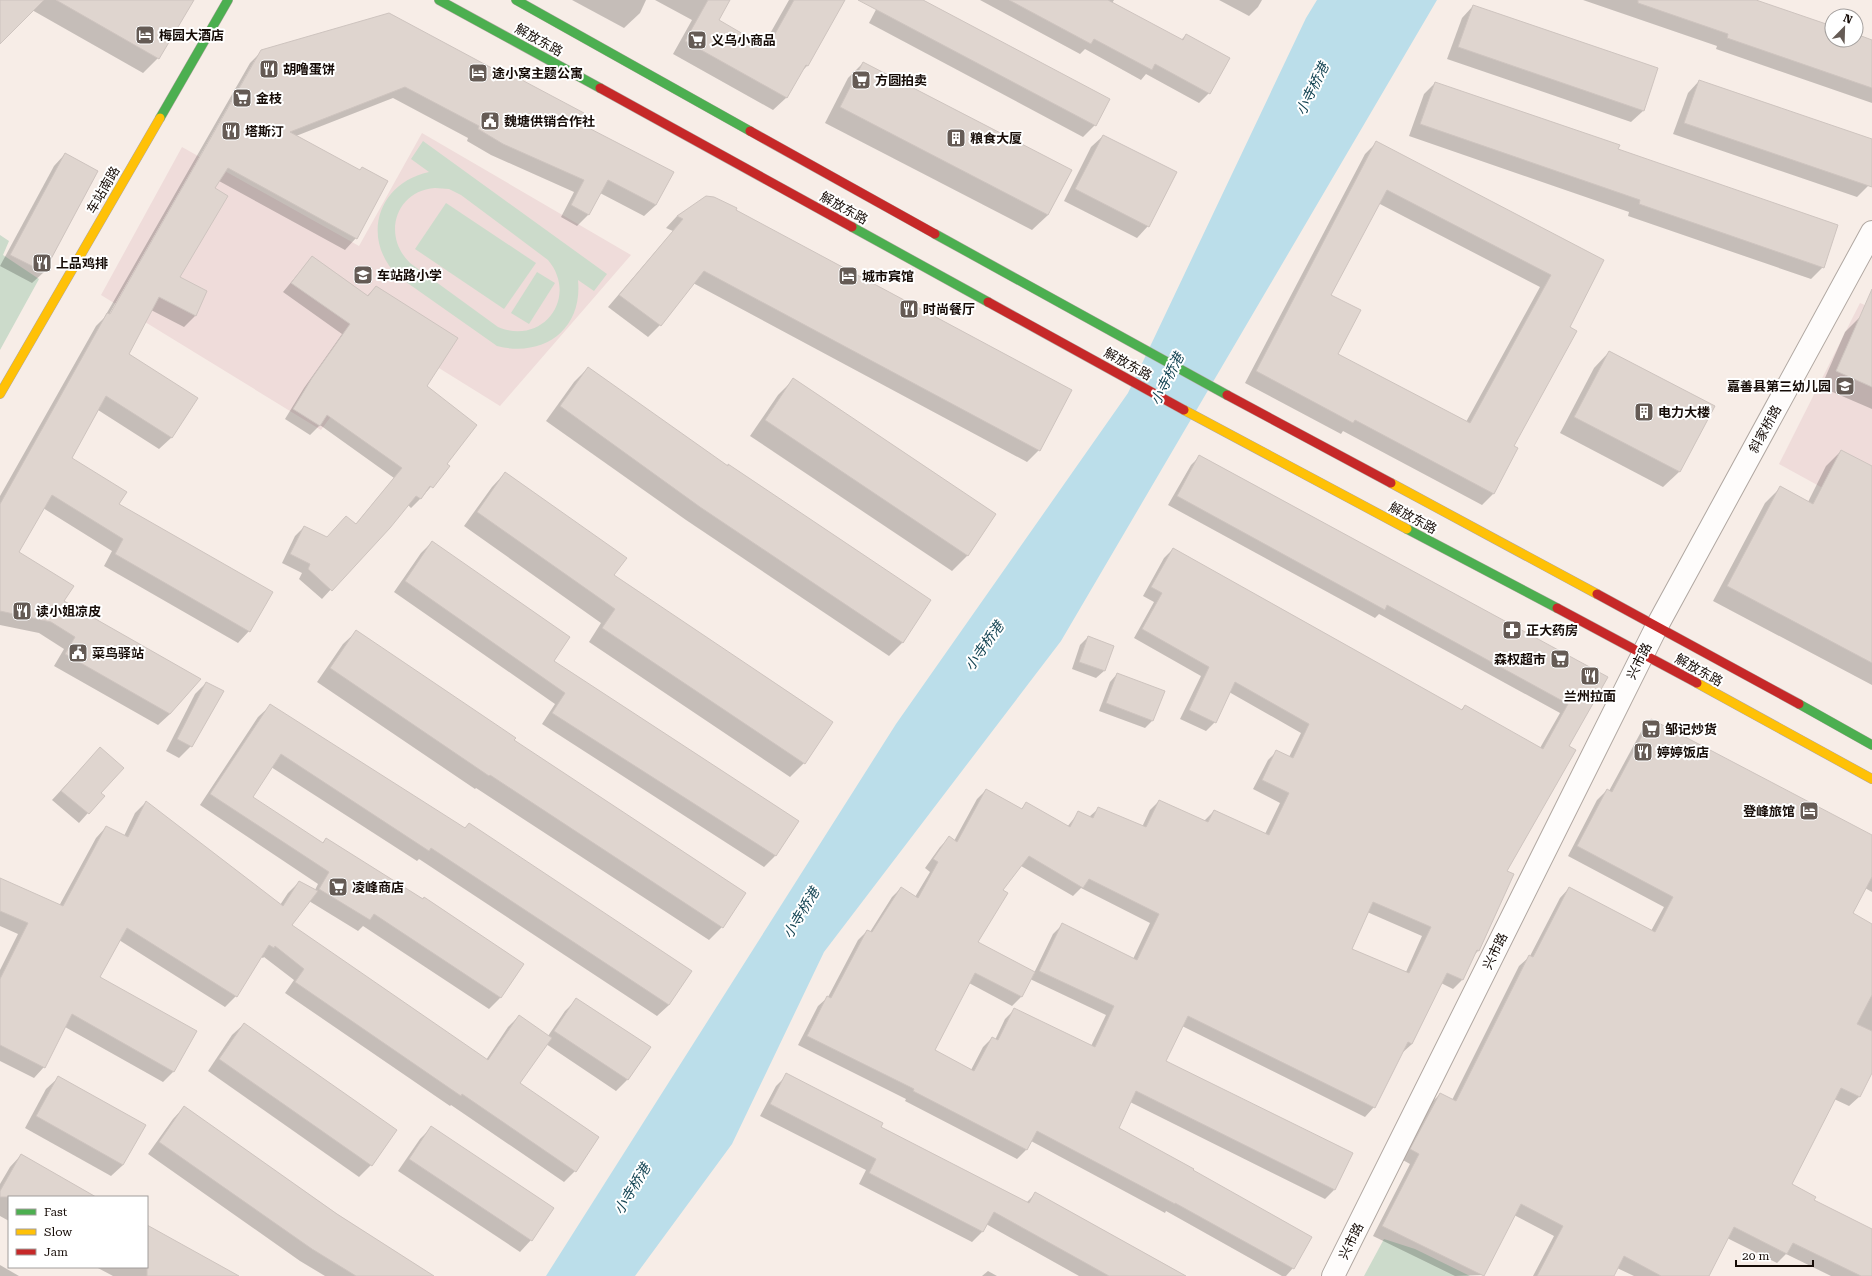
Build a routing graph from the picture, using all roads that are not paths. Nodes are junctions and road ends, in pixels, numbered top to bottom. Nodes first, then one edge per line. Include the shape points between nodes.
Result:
1 (228, 0) edge
2 (439, 0) edge
3 (516, 0) edge
4 (1872, 232) edge
5 (0, 394) edge
6 (1657, 626) junction
7 (1643, 654) junction
8 (1872, 745) edge
9 (1872, 779) edge
10 (1333, 1276) edge

1 - 5 main road, 车站南路
2 - 7 main road, 解放东路 via 1222,431
3 - 6 main road, 解放东路 via 1125,340
4 - 6 street, 斜家桥路
6 - 7 street, 兴市路
6 - 8 main road, 解放东路
7 - 9 main road, 解放东路
7 - 10 street, 兴市路

